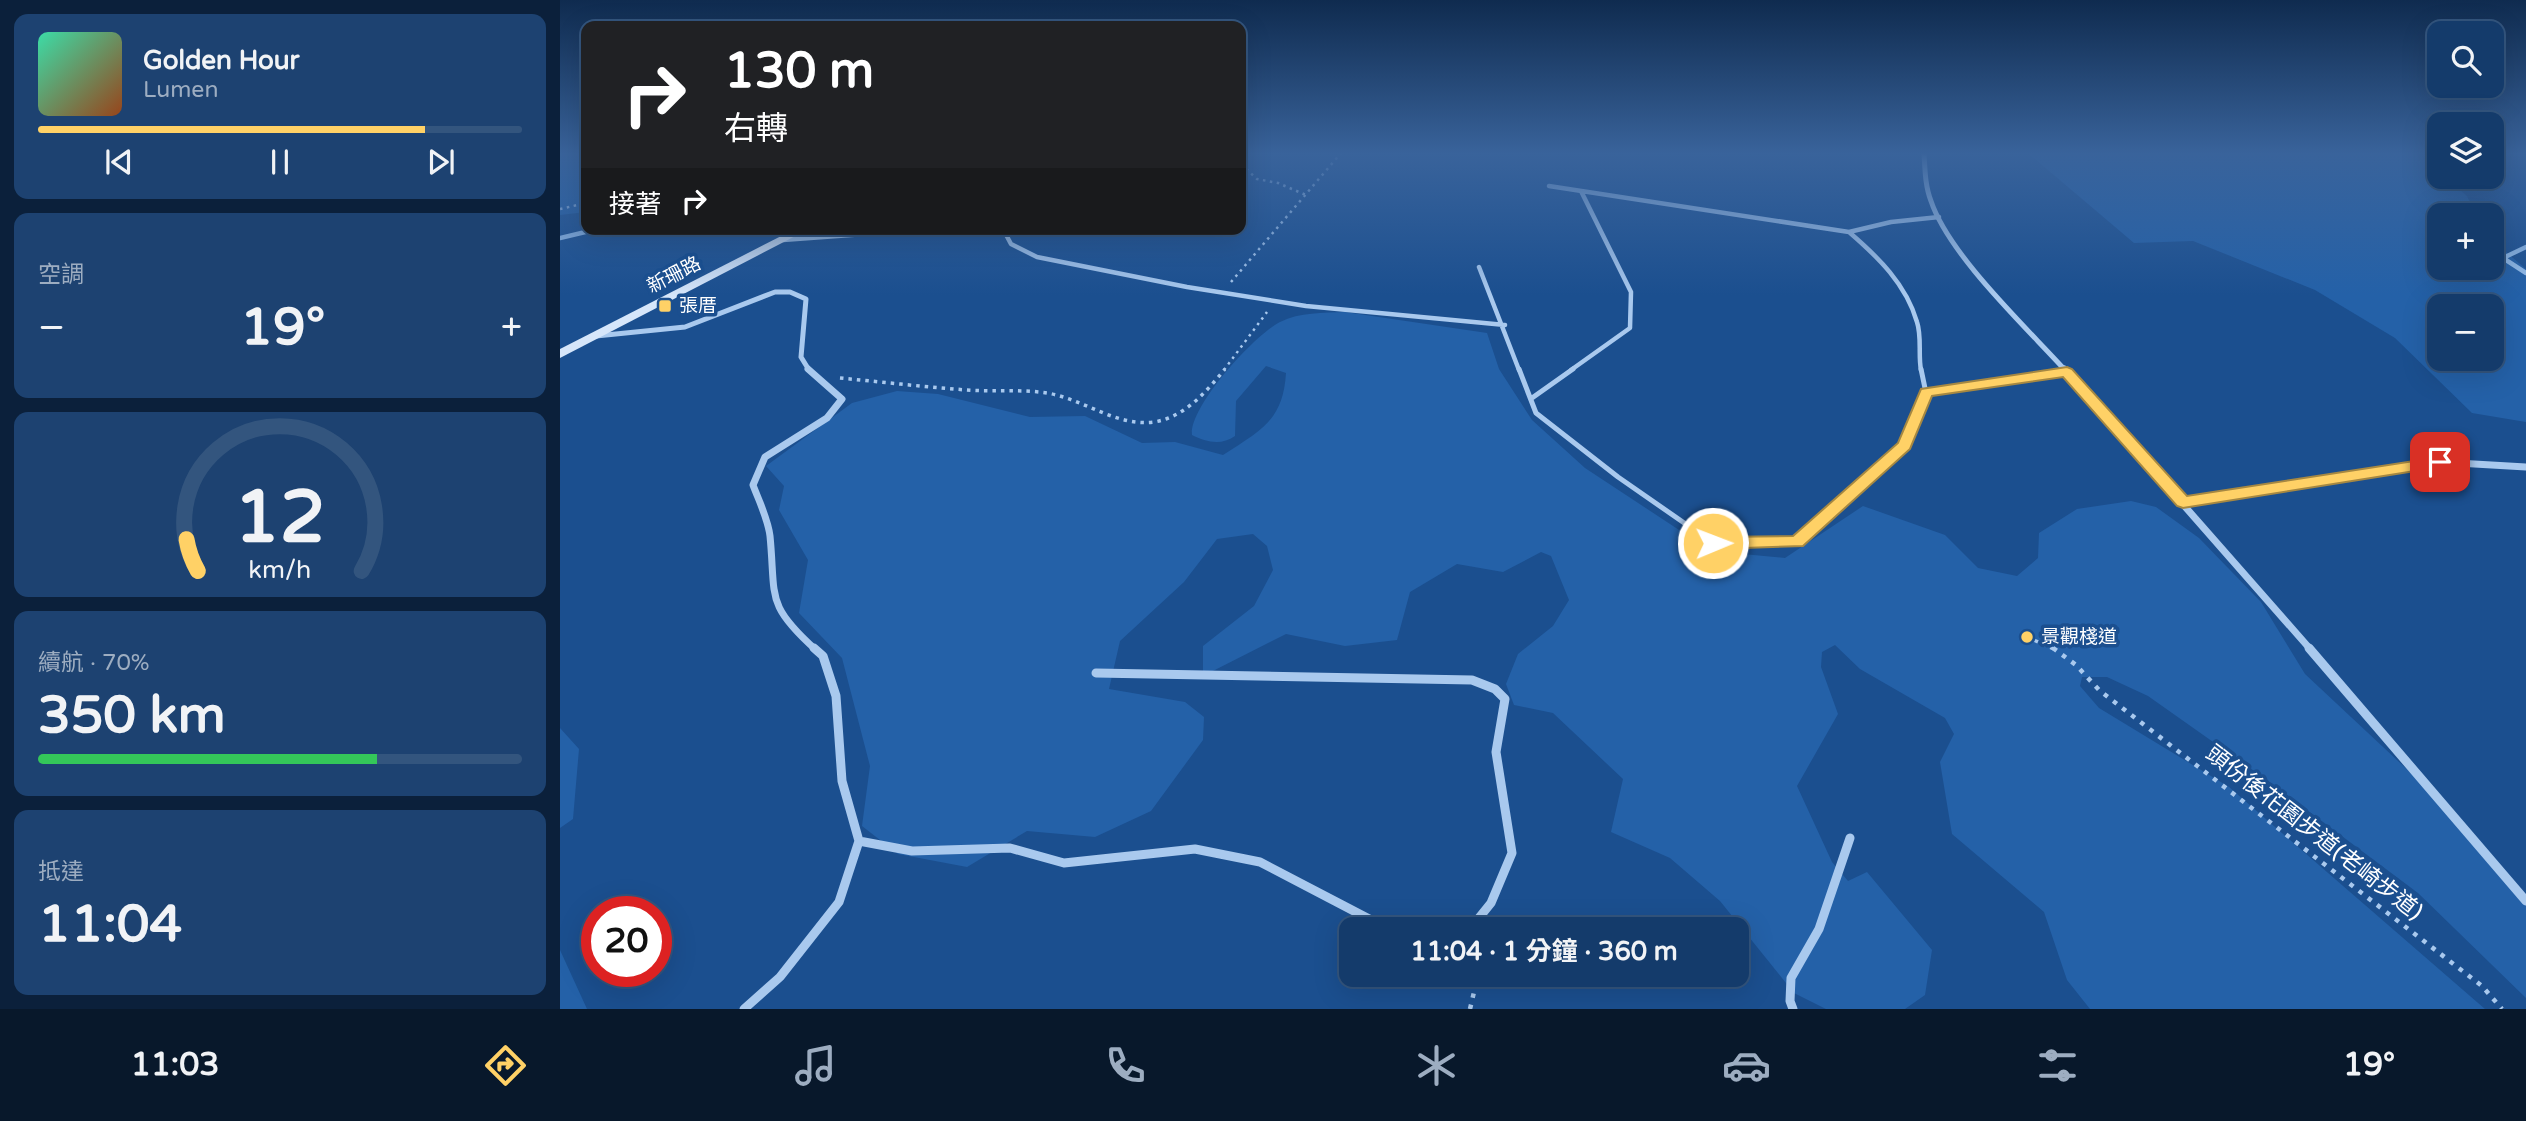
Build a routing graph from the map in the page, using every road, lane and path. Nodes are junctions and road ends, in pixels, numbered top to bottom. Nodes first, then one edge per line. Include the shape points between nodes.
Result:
1 (1303, 200) edge
2 (1585, 200) edge
3 (1640, 200) edge
4 (1930, 200) edge
5 (581, 204) edge
6 (560, 209) edge
7 (1939, 217) junction
8 (1849, 232) junction
9 (793, 235) edge
10 (851, 235) edge
11 (1006, 235) edge
12 (783, 240) junction
13 (1479, 267) dead end
14 (1222, 292) junction
15 (1275, 302) junction
16 (1504, 325) junction
17 (592, 337) junction
18 (560, 354) edge
19 (2067, 372) junction
20 (813, 376) junction
21 (1926, 393) junction
22 (1532, 398) junction
23 (2526, 467) edge
24 (2183, 502) junction
25 (2027, 637) dead end
26 (1096, 673) dead end
27 (1850, 838) dead end
28 (859, 841) junction
29 (2526, 901) edge
30 (1475, 987) edge
31 (744, 1009) edge
32 (1470, 1009) edge
33 (1793, 1009) edge
34 (2502, 1009) edge

1 - 14 path
2 - 22 lane via 1631,292 1630,328
3 - 8 lane
4 - 7 street
5 - 6 path
7 - 8 lane
7 - 19 street via 1964,258
8 - 21 lane via 1887,265 1919,323 1918,356
9 - 12 street, 新珊路
10 - 12 lane
11 - 14 lane via 1011,244 1037,257
12 - 17 street, 新珊路
13 - 16 lane
14 - 15 lane
15 - 16 lane
15 - 20 path via 1210,387 1172,417 1138,423 1121,422 1068,398 1033,392
16 - 22 lane
17 - 18 street, 新珊路
17 - 20 street via 685,327 775,292 790,292 806,299 798,352 801,364
19 - 21 lane
19 - 24 street
20 - 28 street via 842,399 827,418 765,457 753,485 770,533 772,592 787,624 823,656 836,696 842,781
21 - 22 lane via 1904,446 1797,542 1713,543 1536,413
23 - 24 street via 2440,462
24 - 29 street
25 - 34 path, 頭份後花園步道(老崎步道) via 2067,655 2099,690 2482,986
26 - 28 street via 1472,680 1495,689 1505,699 1496,752 1512,853 1491,903 1471,929 1373,922 1260,862 1195,849 1064,863 1010,848 912,851
27 - 33 street via 1819,929 1791,978
28 - 31 street via 839,902 780,977
30 - 32 path

